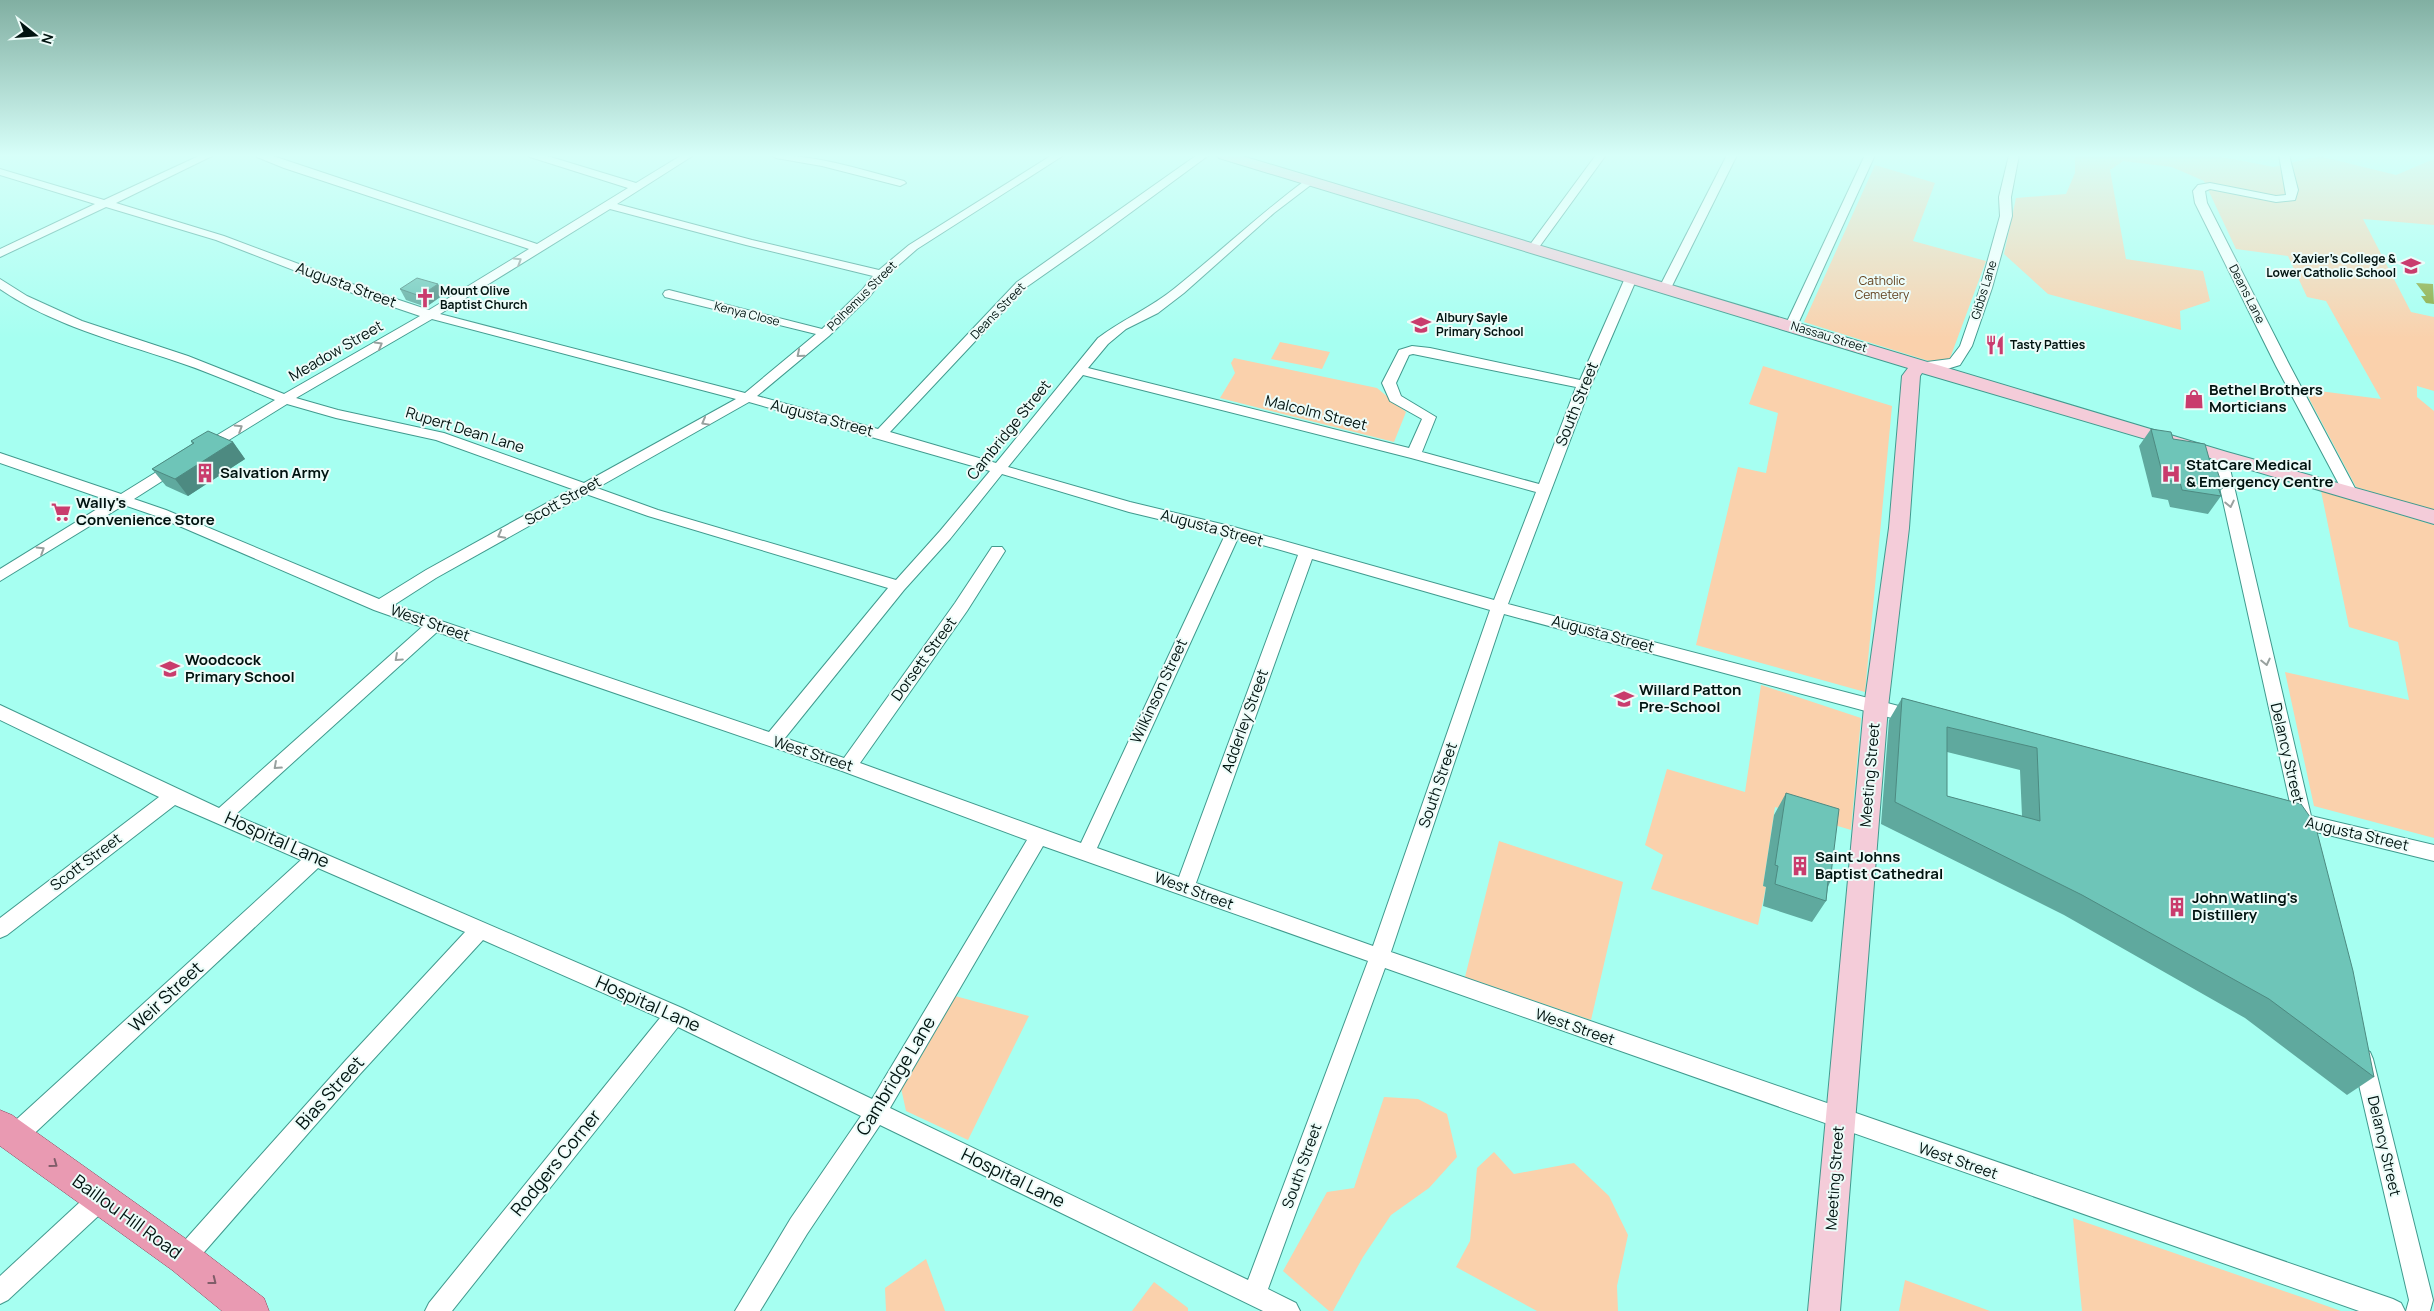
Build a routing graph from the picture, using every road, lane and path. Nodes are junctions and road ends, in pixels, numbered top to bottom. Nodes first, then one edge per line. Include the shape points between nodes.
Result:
1 (77, 216) edge
2 (148, 216) edge
3 (439, 216) edge
4 (590, 216) edge
5 (650, 216) edge
6 (963, 216) edge
7 (1118, 216) edge
8 (1263, 216) edge
9 (1428, 216) edge
10 (1556, 216) edge
11 (1701, 216) edge
12 (1842, 216) edge
13 (2006, 216) edge
14 (2208, 216) edge
15 (539, 248) junction
16 (1533, 248) junction
17 (0, 253) edge
18 (881, 274) junction
19 (1631, 278) junction
20 (0, 283) edge
21 (1665, 288) junction
22 (669, 294) dead end
23 (430, 315) junction
24 (1791, 326) junction
25 (825, 333) junction
26 (1924, 366) junction
27 (1080, 370) junction
28 (1584, 386) junction
29 (747, 398) junction
30 (285, 399) junction
31 (881, 434) junction
32 (1414, 454) junction
33 (2220, 456) junction
34 (1, 460) edge
35 (998, 468) junction
36 (586, 489) junction
37 (1544, 490) junction
38 (2350, 492) junction
39 (123, 499) junction
40 (2434, 517) edge
41 (1234, 532) junction
42 (998, 551) dead end
43 (1306, 554) junction
44 (0, 576) edge
45 (899, 586) junction
46 (380, 606) junction
47 (1499, 607) junction
48 (434, 625) junction
49 (1876, 707) junction
50 (0, 712) edge
51 (1933, 723) edge
52 (772, 741) junction
53 (848, 766) junction
54 (173, 796) junction
55 (2275, 814) edge
56 (222, 816) junction
57 (2306, 832) junction
58 (1039, 837) junction
59 (1086, 852) junction
60 (2434, 853) edge
61 (317, 857) junction
62 (1185, 887) junction
63 (0, 928) edge
64 (480, 930) junction
65 (1379, 958) junction
66 (675, 1015) junction
67 (2359, 1043) edge
68 (877, 1111) junction
69 (1839, 1120) junction
70 (8, 1131) edge
71 (101, 1198) junction
72 (184, 1258) junction
73 (0, 1292) edge
74 (1254, 1295) junction
75 (251, 1311) edge
76 (437, 1311) edge
77 (747, 1311) edge
78 (1288, 1311) edge
79 (1824, 1311) edge
80 (2393, 1311) edge
81 (2418, 1311) edge

1 - 17 street
2 - 23 street, Augusta Street via 220,238
3 - 15 street
4 - 15 street, Meadow Street
5 - 18 street
6 - 18 street, Polhemus Street via 914,247
7 - 31 street, Deans Street via 1021,285
8 - 27 street, Cambridge Street via 1180,290 1103,341
9 - 16 main road, Nassau Street
10 - 16 street
11 - 21 street
12 - 24 street
13 - 26 street, Gibbs Lane via 1966,346 1955,362
14 - 38 street, Deans Lane
23 -> 15 street, Meadow Street
16 - 19 main road, Nassau Street
18 - 25 street, Polhemus Street
19 - 21 main road, Nassau Street
19 - 28 street, South Street
20 - 30 street, Rupert Dean Lane via 23,298 78,324
21 - 24 main road, Nassau Street
22 - 25 street, Kenya Close
23 - 29 street, Augusta Street
30 -> 23 street, Meadow Street
24 - 26 main road, Nassau Street
25 -> 29 street, Polhemus Street
26 - 33 main road, Nassau Street
26 - 49 main road, Meeting Street via 1911,376 1899,528
27 - 32 street, Malcolm Street
27 - 35 street, Cambridge Street
28 - 32 street via 1430,352 1412,350 1404,353 1389,383 1395,398 1429,417
28 - 37 street, South Street
29 - 31 street, Augusta Street
29 -> 36 street, Scott Street
30 - 36 street, Rupert Dean Lane via 336,414 440,436
39 -> 30 street, Meadow Street
31 - 35 street, Augusta Street
32 - 37 street, Malcolm Street
33 - 38 main road, Nassau Street
33 -> 57 street, Delancy Street
34 - 39 street, West Street
35 - 41 street, Augusta Street via 1120,504
35 - 45 street, Cambridge Street
36 - 45 street, Rupert Dean Lane via 653,513
36 -> 46 street, Scott Street via 431,574
37 - 47 street, South Street
38 - 40 main road, Nassau Street
44 -> 39 street, Meadow Street
39 - 46 street, West Street
41 - 43 street, Augusta Street
41 - 59 street, Wilkinson Street
42 - 53 street, Dorsett Street
43 - 47 street, Augusta Street
43 - 62 street, Adderley Street
45 - 52 street, Cambridge Street
46 - 48 street, West Street
47 - 49 street, Augusta Street
47 - 65 street, South Street
48 - 52 street, West Street
48 -> 56 street
49 - 51 street, Augusta Street
49 - 69 main road, Meeting Street
50 - 54 street, Hospital Lane
52 - 53 street, West Street
53 - 58 street, West Street
54 - 56 street, Hospital Lane
54 - 63 street, Scott Street
55 - 57 street, Augusta Street
56 - 61 street, Hospital Lane
57 - 60 street, Augusta Street
58 - 59 street, West Street
58 - 68 street, Cambridge Lane
59 - 62 street, West Street
61 - 64 street, Hospital Lane
61 - 70 street, Weir Street
62 - 65 street, West Street
64 - 66 street, Hospital Lane
64 - 72 street, Bias Street via 352,1067
65 - 69 street, West Street
65 - 74 street, South Street
66 - 68 street, Hospital Lane
66 - 76 street, Rodgers Corner
67 - 81 street, Delancy Street via 2421,1300
68 - 74 street, Hospital Lane
68 - 77 street, Cambridge Lane via 799,1226
69 - 79 main road, Meeting Street
69 - 80 street, West Street
70 -> 71 main road, Baillou Hill Road
71 - 72 main road, Baillou Hill Road
71 - 73 street
72 -> 75 main road, Baillou Hill Road
74 - 78 street, Hospital Lane

